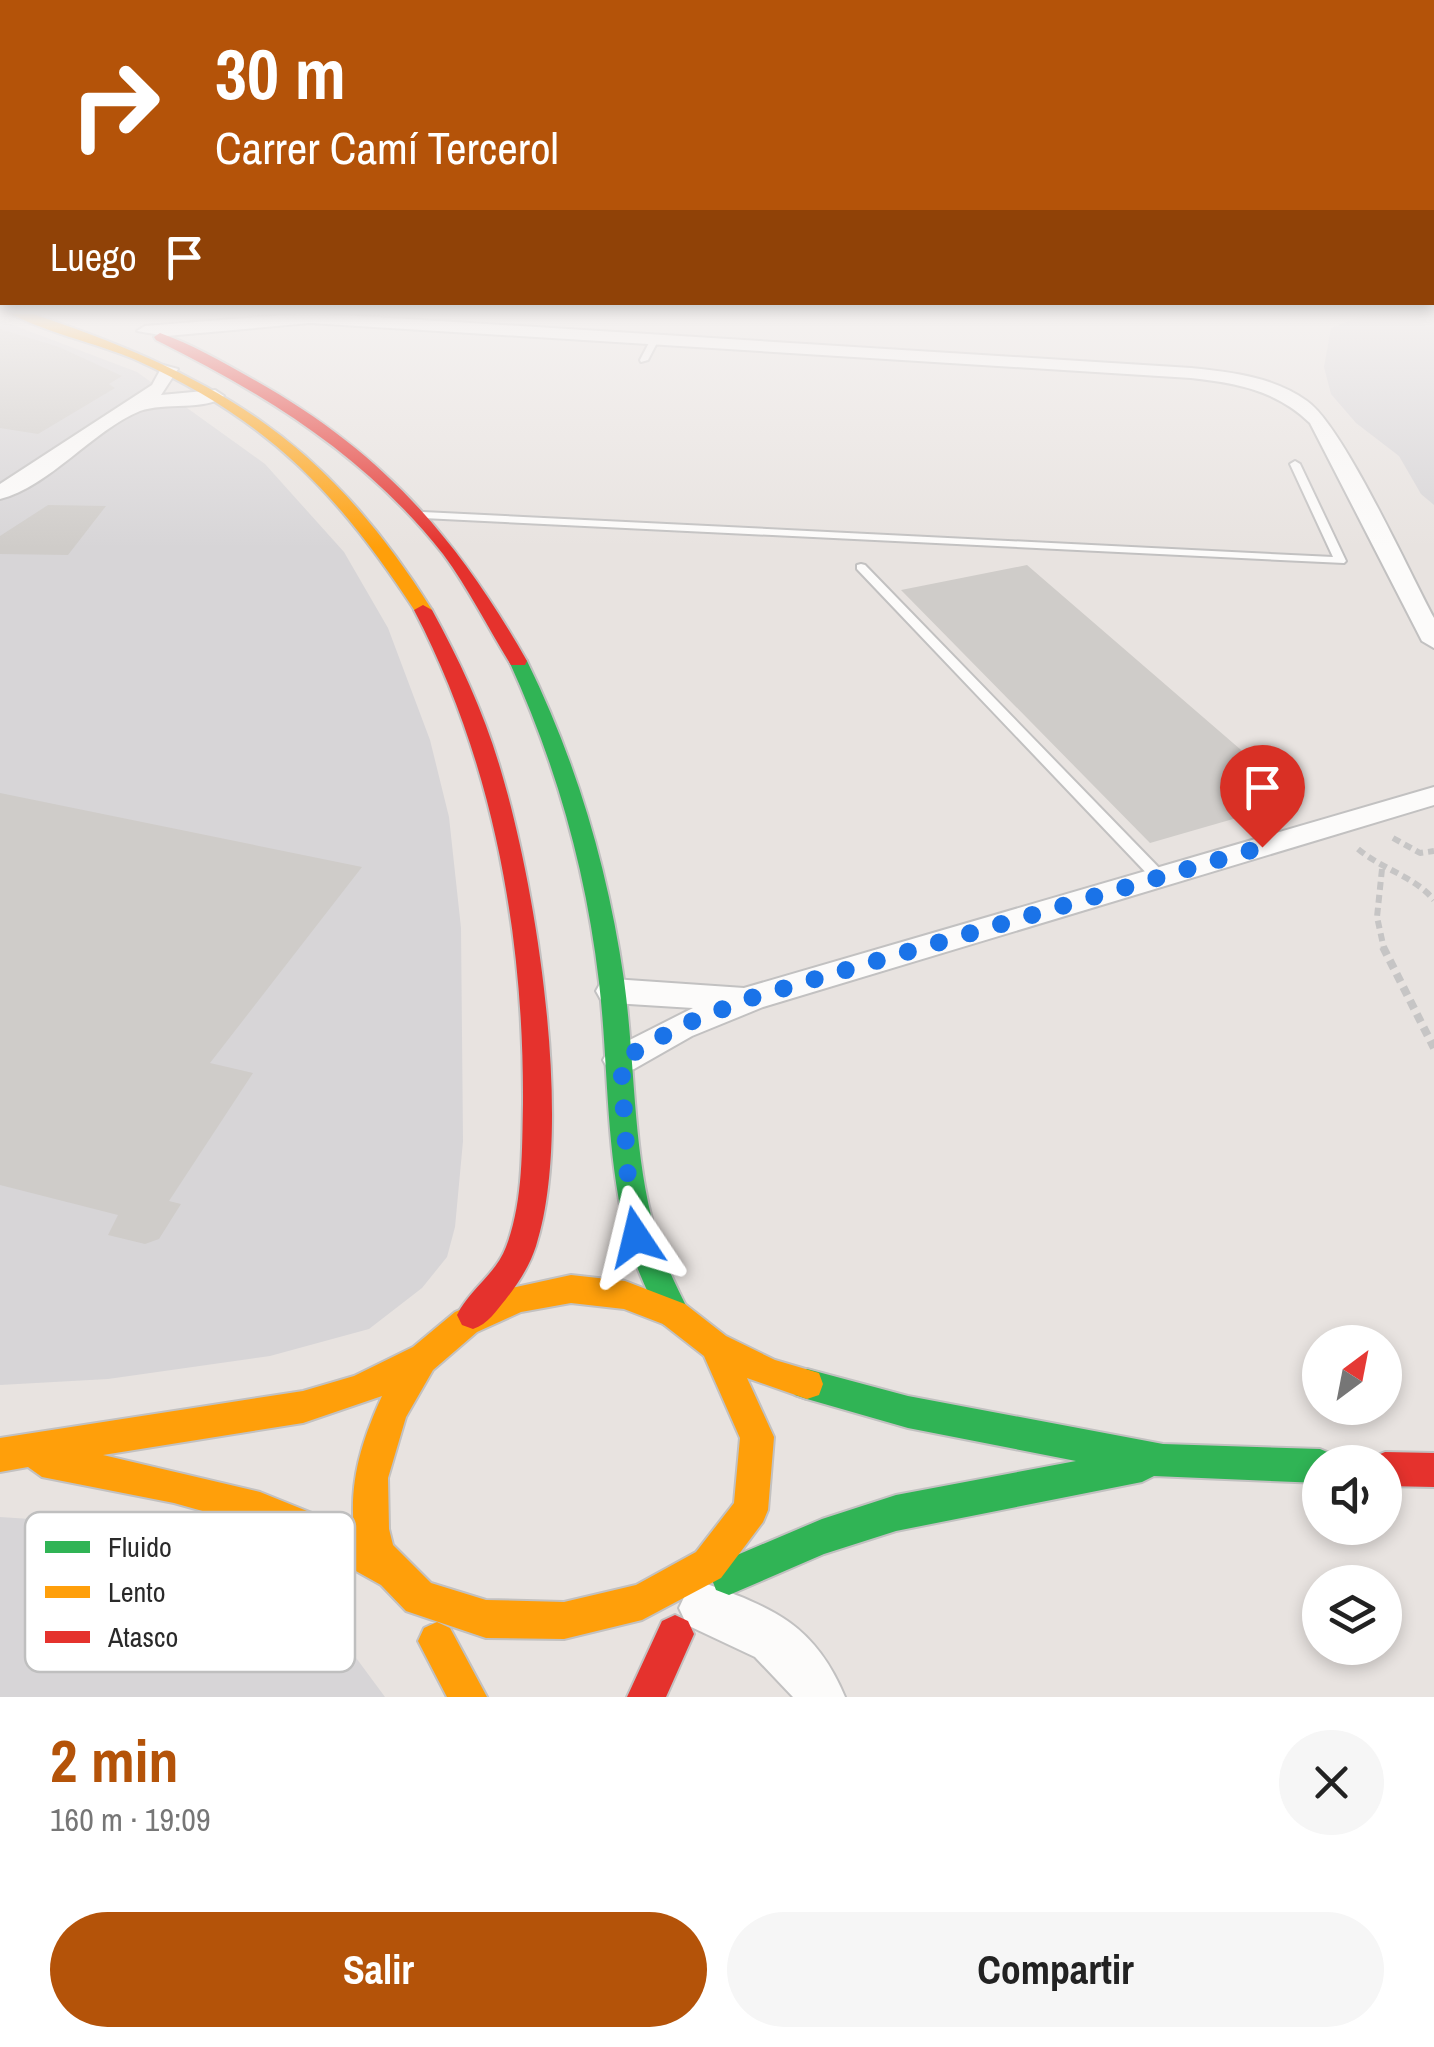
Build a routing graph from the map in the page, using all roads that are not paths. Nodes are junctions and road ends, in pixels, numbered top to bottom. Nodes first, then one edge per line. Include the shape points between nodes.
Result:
1 (156, 390) edge
2 (205, 390) edge
3 (265, 390) edge
4 (1273, 390) edge
5 (215, 396) junction
6 (133, 407) junction
7 (1294, 464) dead end
8 (0, 493) edge
9 (423, 515) junction
10 (861, 568) dead end
11 (1434, 642) edge
12 (1434, 796) edge
13 (1159, 877) junction
14 (613, 992) junction
15 (751, 998) junction
16 (621, 1060) junction
17 (674, 1314) junction
18 (466, 1322) junction
19 (715, 1346) junction
20 (424, 1358) junction
21 (11, 1456) edge
22 (1163, 1461) junction
23 (1302, 1465) edge
24 (1402, 1469) edge
25 (1434, 1470) edge
26 (266, 1512) edge
27 (355, 1545) edge
28 (380, 1567) junction
29 (703, 1606) junction
30 (437, 1641) junction
31 (645, 1651) dead end
32 (480, 1664) dead end
33 (468, 1697) edge
34 (646, 1697) edge
35 (819, 1697) edge

1 - 6 street
2 - 5 main road
3 - 9 main road via 358,454
4 - 11 street via 1318,420
5 - 6 street
5 - 18 main road via 316,468 379,536 426,606 469,695 495,772 527,959 531,1192 511,1270
6 - 8 street
7 - 9 lane via 1340,562
9 - 14 main road via 480,591 540,704 596,878
10 - 13 lane
12 - 13 street
13 - 15 street
14 - 15 street
14 - 16 main road
15 - 16 street via 680,1026
16 - 17 main road via 630,1214 649,1277
17 - 18 main road via 625,1295 572,1290 518,1299
17 - 19 main road
18 - 20 main road
19 - 22 main road via 768,1373 908,1412
19 - 29 main road via 742,1384 762,1477 752,1528
20 - 21 main road via 360,1390 303,1407
20 - 28 main road via 391,1402 371,1455 366,1512
21 - 26 main road
22 - 23 main road
22 - 29 main road via 896,1514 822,1537
24 - 25 main road
27 - 28 main road
28 - 30 main road via 403,1608
29 - 31 main road
29 - 34 main road
29 - 35 street via 757,1626 790,1650
30 - 32 main road
30 - 33 main road

